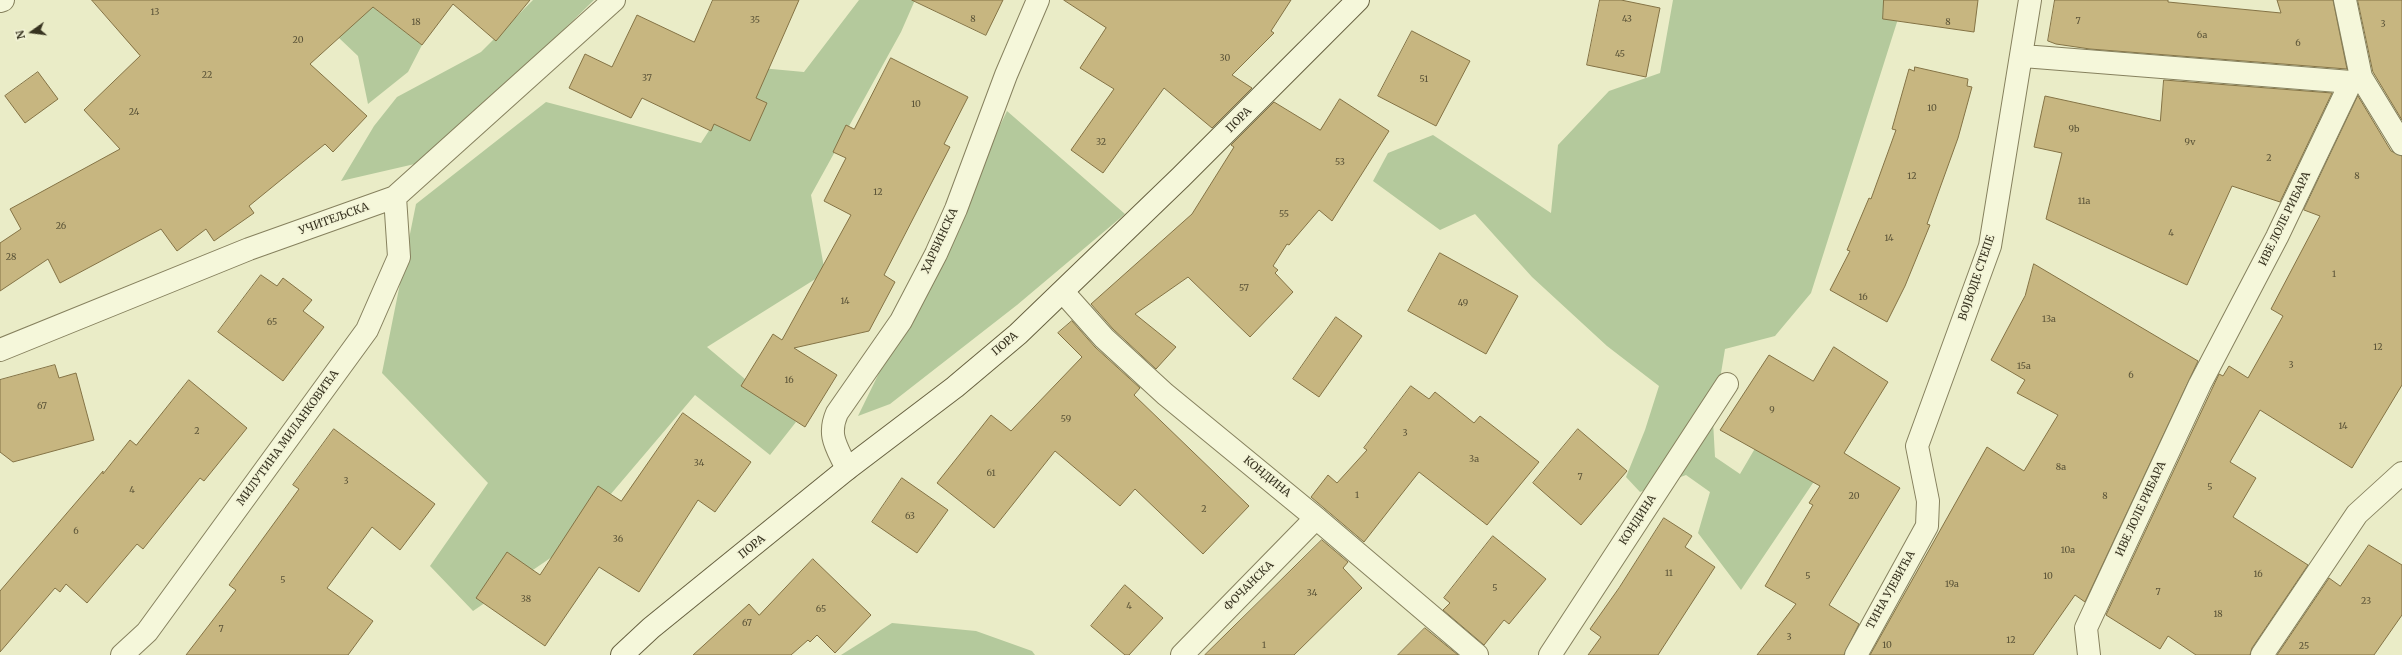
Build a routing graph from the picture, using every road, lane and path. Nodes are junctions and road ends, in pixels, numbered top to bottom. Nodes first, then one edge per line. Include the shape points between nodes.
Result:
1 (3, 0) edge
2 (614, 0) edge
3 (1038, 0) edge
4 (1358, 0) edge
5 (2030, 0) edge
6 (2345, 0) edge
7 (0, 1) edge
8 (2023, 56) junction
9 (2356, 79) junction
10 (2402, 144) edge
11 (395, 197) junction
12 (1063, 292) junction
13 (0, 350) edge
14 (1727, 384) dead end
15 (847, 469) junction
16 (2402, 472) edge
17 (1316, 518) junction
18 (1927, 526) joint
19 (122, 655) edge
20 (622, 655) edge
21 (1182, 655) edge
22 (1477, 655) edge
23 (1550, 655) edge
24 (1856, 655) edge
25 (2089, 655) edge
26 (2262, 655) edge

1 - 7 street
2 - 11 street, УЧИТЕЉСКА
3 - 15 street, ХАРБИНСКА via 936,254 901,321 837,413 832,425 833,438
4 - 12 street, ПОРА
5 - 8 street, ВОЈВОДЕ СТЕПЕ
6 - 9 street
8 - 9 street
8 - 18 street, ВОЈВОДЕ СТЕПЕ via 1990,246 1917,446 1928,501
9 - 10 street
9 - 25 street, ИВЕ ЛОЛЕ РИБАРА via 2200,384 2086,628
11 - 13 street, УЧИТЕЉСКА via 249,249
11 - 19 street, МИЛУТИНА МИЛАНКОВИЋА via 400,257 368,330 146,632
12 - 15 street, ПОРА via 955,387
12 - 17 street, КОНДИНА via 1104,338 1165,394
14 - 23 street, КОНДИНА
15 - 20 street, ПОРА via 651,628
16 - 26 street via 2357,514
17 - 21 street, ФОЧАНСКА
17 - 22 street, КОНДИНА
18 - 24 street, ТИНА УЈЕВИЋА

